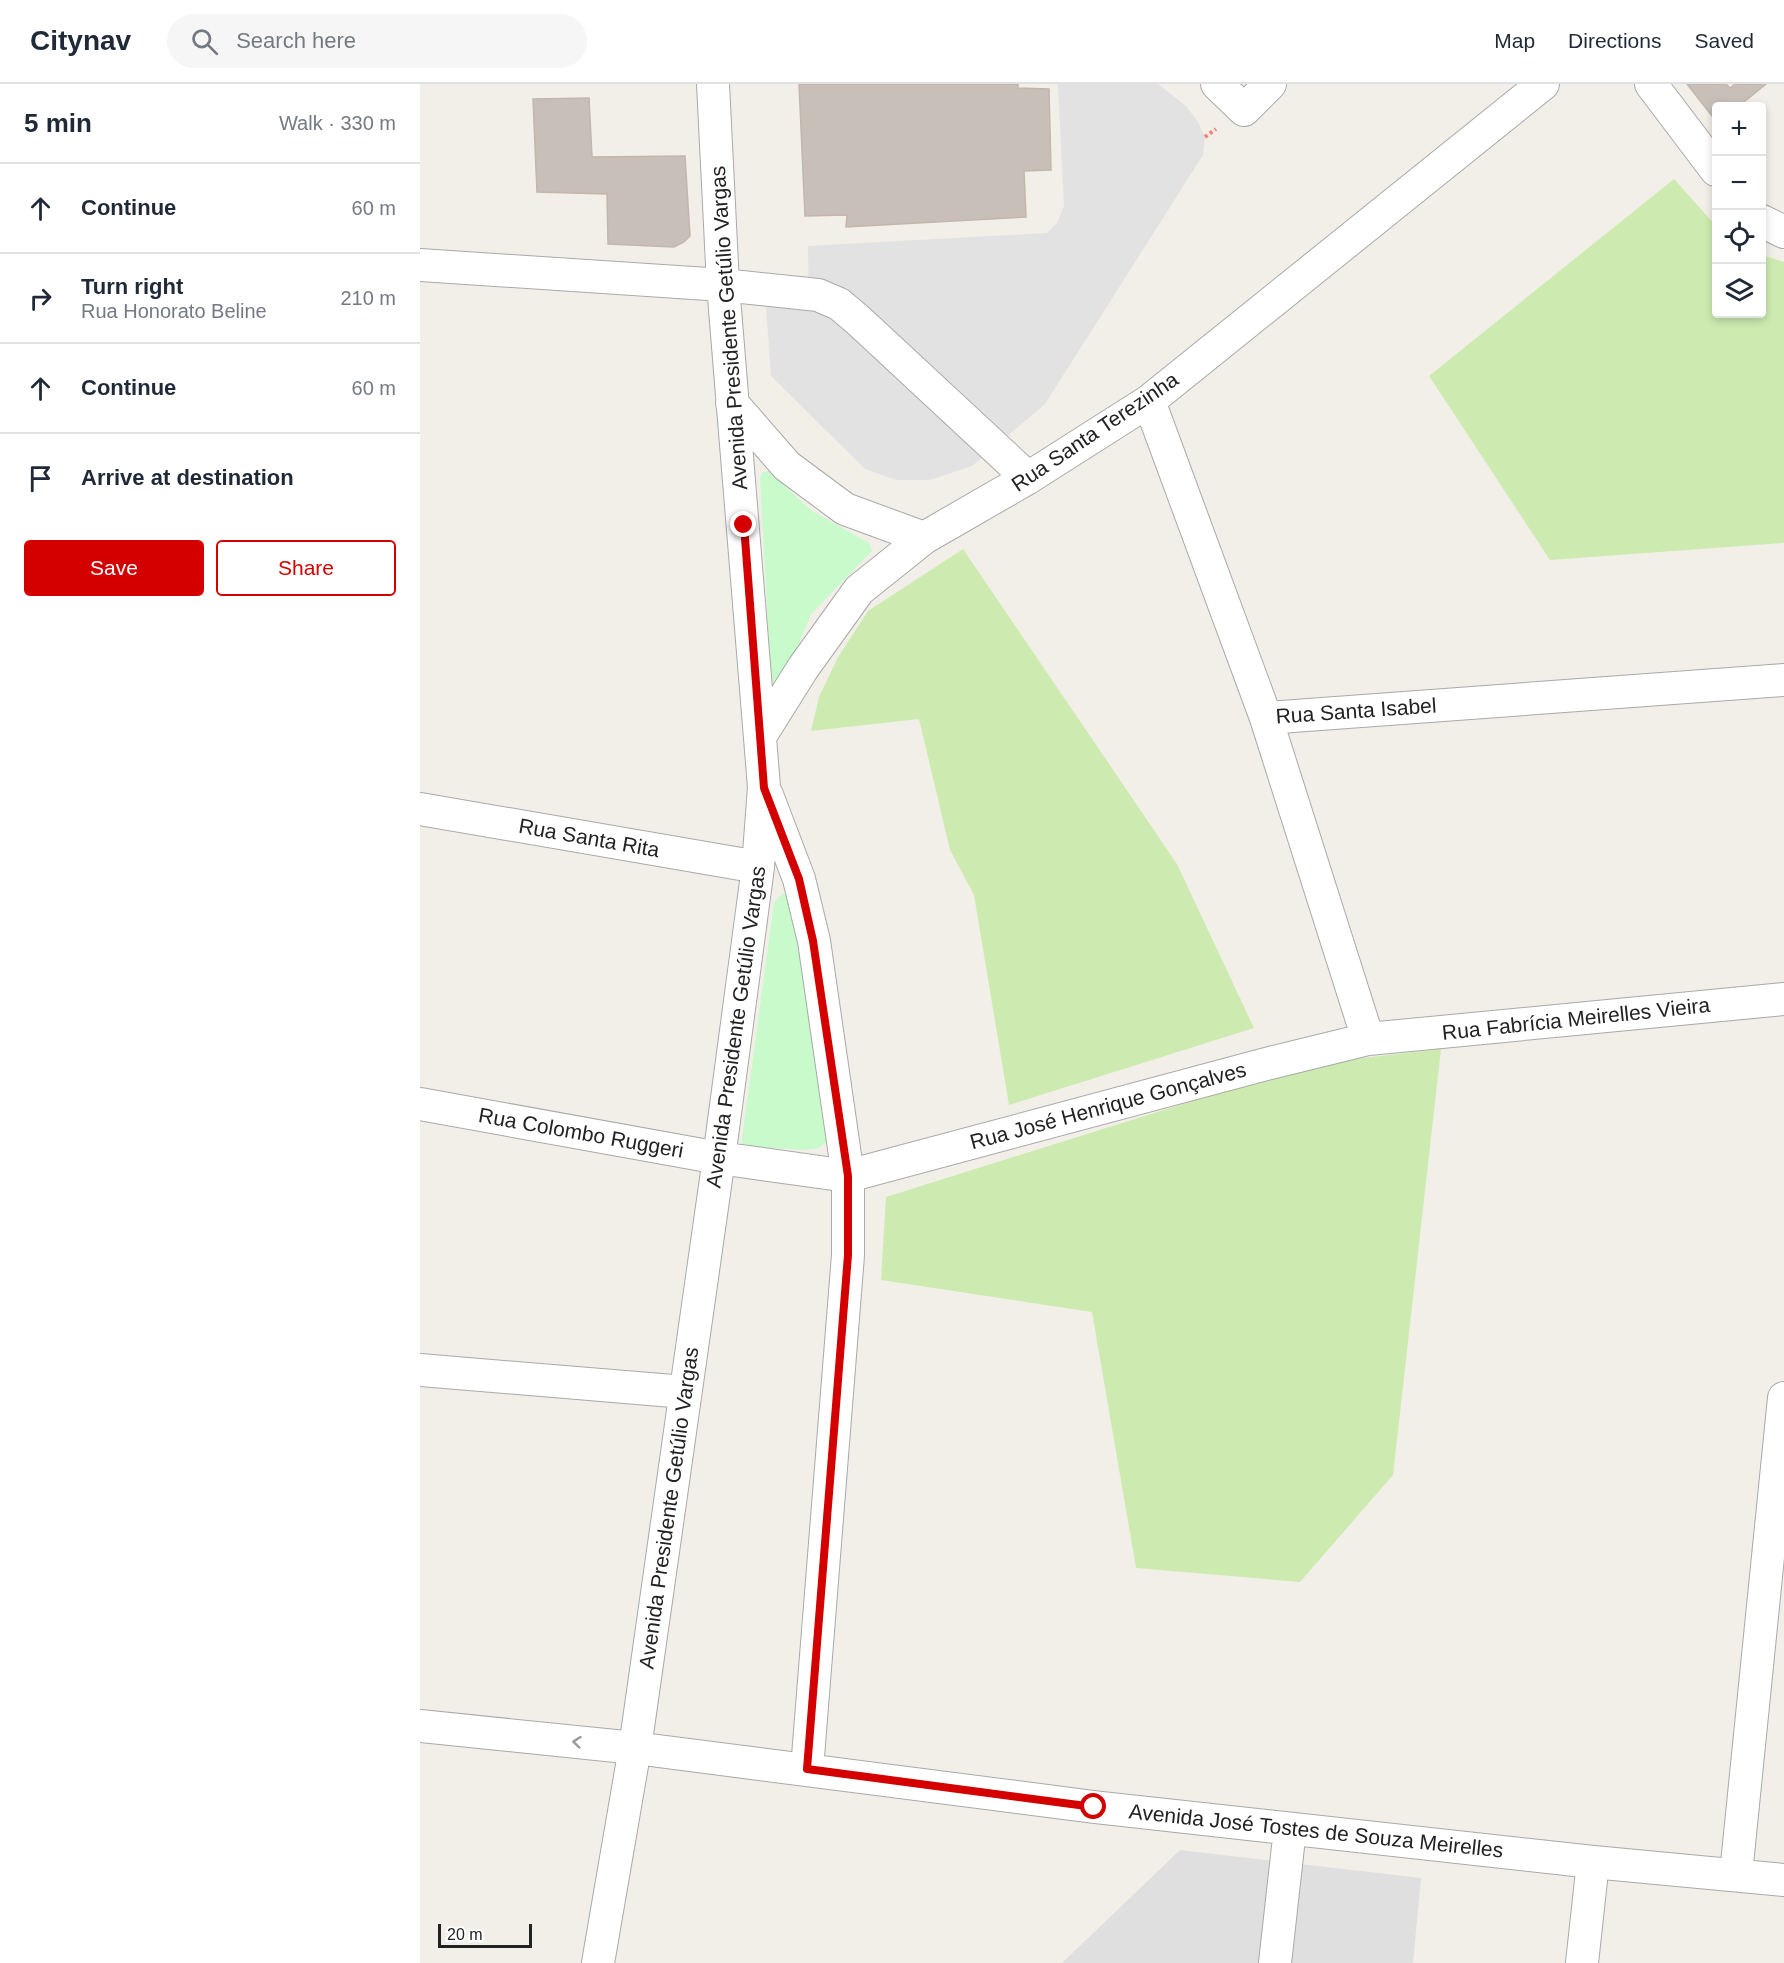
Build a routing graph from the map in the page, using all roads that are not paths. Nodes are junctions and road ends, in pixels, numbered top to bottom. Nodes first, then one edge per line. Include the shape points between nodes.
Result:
1 (713, 84) edge
2 (1217, 84) edge
3 (1270, 84) edge
4 (1543, 84) edge
5 (1651, 84) edge
6 (1712, 165) edge
7 (420, 265) edge
8 (723, 285) junction
9 (1149, 401) junction
10 (732, 403) junction
11 (1028, 478) junction
12 (924, 538) junction
13 (1784, 680) edge
14 (1266, 718) junction
15 (761, 735) junction
16 (764, 788) junction
17 (420, 809) edge
18 (758, 867) junction
19 (1784, 999) edge
20 (1368, 1039) junction
21 (420, 1104) edge
22 (719, 1158) junction
23 (848, 1176) junction
24 (420, 1370) edge
25 (685, 1392) junction
26 (1784, 1398) edge
27 (420, 1726) edge
28 (635, 1748) junction
29 (807, 1769) junction
30 (1290, 1828) junction
31 (1593, 1862) junction
32 (1736, 1874) junction
33 (1784, 1880) edge
34 (598, 1963) edge
35 (1275, 1963) edge
36 (1582, 1963) edge

1 - 8 street, Avenida Presidente Getúlio Vargas
2 - 3 street via 1244,110
4 - 9 street, Rua Santa Terezinha
5 - 6 street
7 - 8 street
8 - 10 street, Avenida Presidente Getúlio Vargas
8 - 11 street via 818,294 839,304
9 - 11 street, Rua Santa Terezinha
9 - 14 street, Rua Santa Isabel
10 - 12 street via 787,466 844,509
10 - 15 street, Avenida Presidente Getúlio Vargas
11 - 12 street, Rua Santa Terezinha
12 - 15 street, Rua Santa Terezinha via 859,590
13 - 14 street, Rua Santa Isabel
14 - 20 street
15 - 16 street, Avenida Presidente Getúlio Vargas
16 - 18 street, Avenida Presidente Getúlio Vargas
16 - 23 street via 799,879 813,941
17 - 18 street, Rua Santa Rita
18 - 22 street, Avenida Presidente Getúlio Vargas
19 - 20 street, Rua Fabrícia Meirelles Vieira
20 - 23 street, Rua José Henrique Gonçalves
21 - 22 street, Rua Colombo Ruggeri
22 - 23 street, Rua Colombo Ruggeri
22 - 25 street, Avenida Presidente Getúlio Vargas
23 - 29 street via 848,1255
24 - 25 street
25 - 28 street, Avenida Presidente Getúlio Vargas
26 - 32 street
28 -> 27 street, Avenida José Tostes de Souza Meirelles
28 - 29 street, Avenida José Tostes de Souza Meirelles
28 - 34 street, Avenida Presidente Getúlio Vargas
29 - 30 street, Avenida José Tostes de Souza Meirelles
30 - 31 street, Avenida José Tostes de Souza Meirelles
30 - 35 street
31 - 32 street, Avenida José Tostes de Souza Meirelles
31 - 36 street
32 - 33 street, Avenida José Tostes de Souza Meirelles

